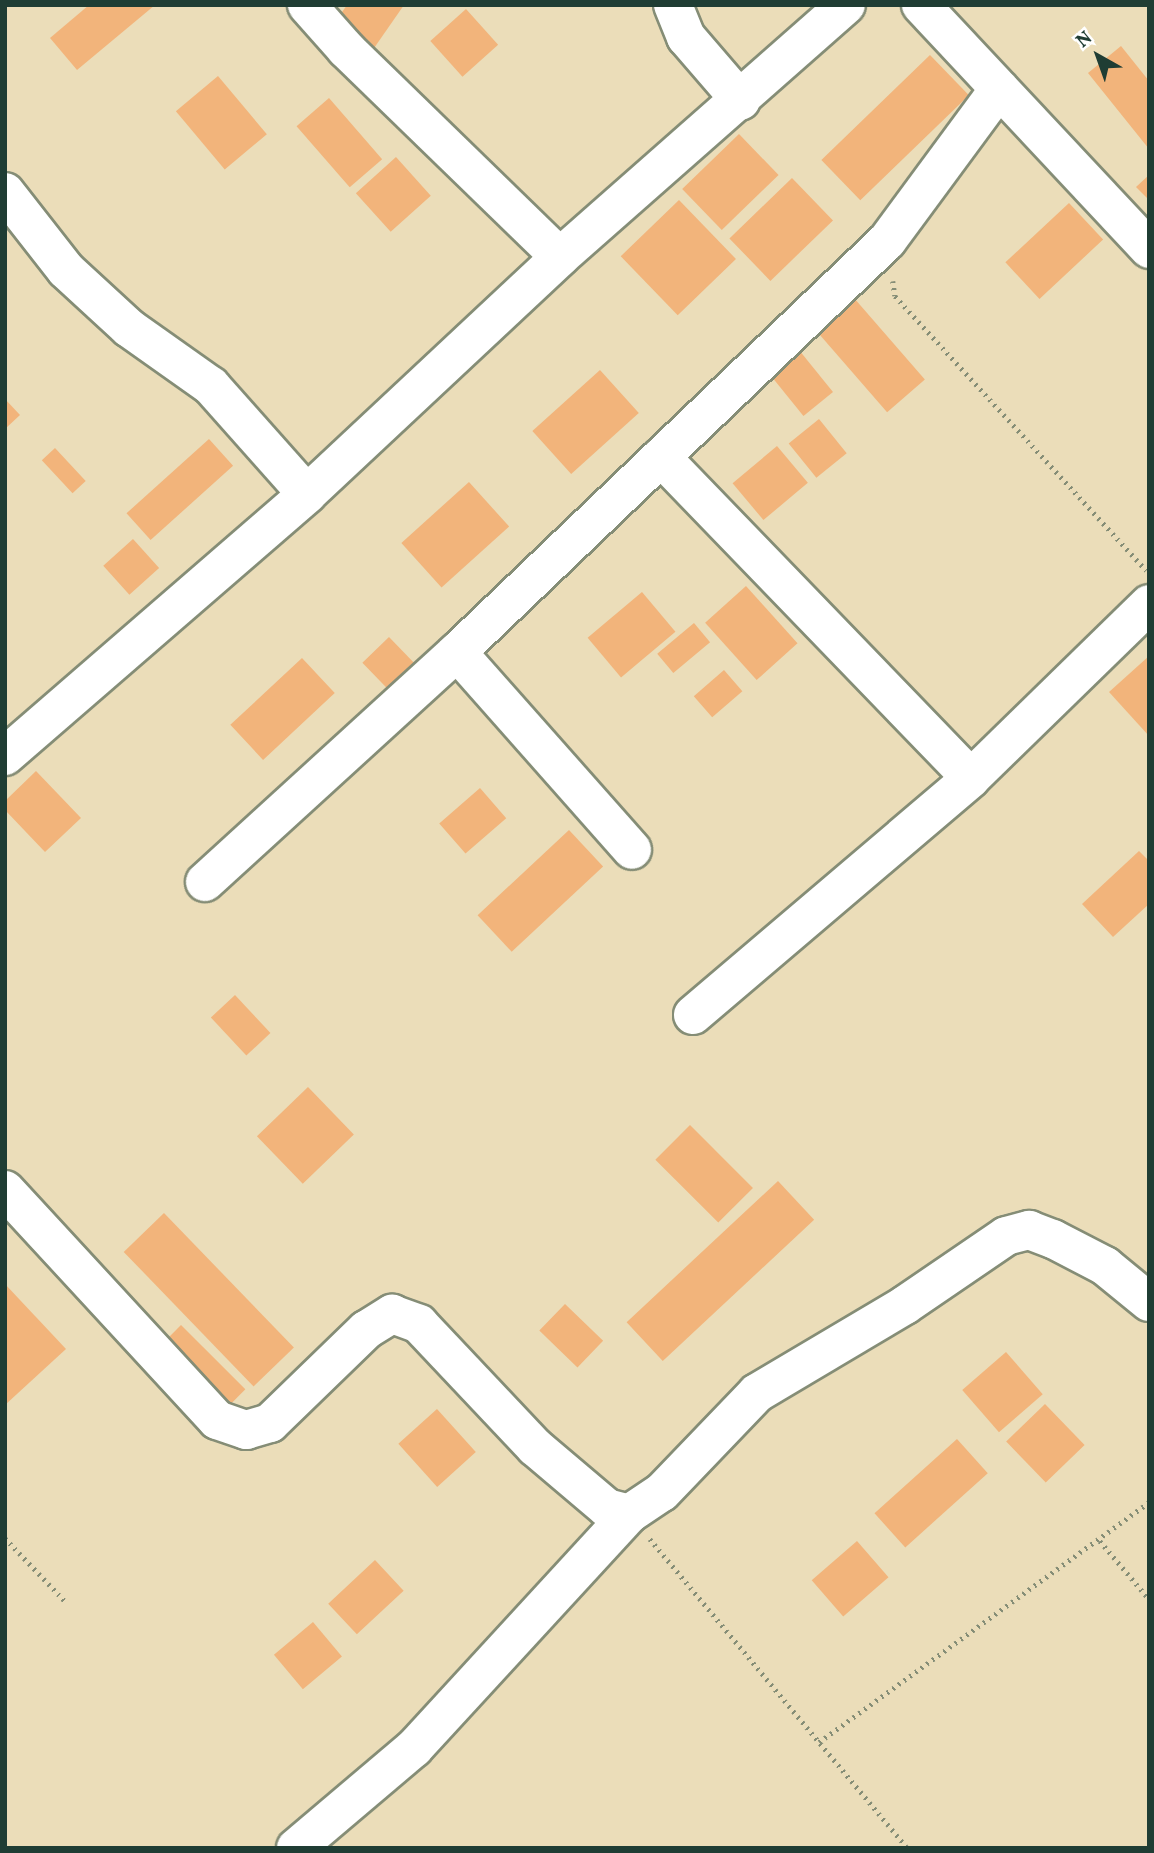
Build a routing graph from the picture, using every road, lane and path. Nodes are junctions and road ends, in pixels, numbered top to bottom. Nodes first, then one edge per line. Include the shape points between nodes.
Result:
1 (307, 5) edge
2 (673, 5) edge
3 (846, 5) edge
4 (921, 5) edge
5 (999, 89) junction
6 (741, 101) junction
7 (5, 192) edge
8 (887, 241) junction
9 (1149, 249) edge
10 (560, 257) junction
11 (661, 457) junction
12 (307, 494) junction
13 (1149, 573) edge
14 (1149, 604) edge
15 (457, 652) junction
16 (5, 756) edge
17 (971, 778) junction
18 (632, 850) dead end
19 (205, 882) dead end
20 (693, 1015) dead end
21 (5, 1190) edge
22 (1149, 1302) edge
23 (1149, 1502) edge
24 (629, 1514) junction
25 (5, 1538) edge
26 (1100, 1541) junction
27 (1149, 1599) edge
28 (65, 1601) dead end
29 (819, 1742) junction
30 (296, 1848) edge
31 (907, 1848) edge

1 - 10 street via 346,50
2 - 6 street via 686,37
3 - 6 street
4 - 5 street
5 - 8 street
5 - 9 street
6 - 10 street
7 - 12 street via 66,270 129,328 211,386
8 - 11 street
8 - 13 path via 895,296
10 - 12 street
11 - 15 street
11 - 17 street
12 - 16 street
14 - 17 street
15 - 18 street
15 - 19 street
17 - 20 street
21 - 24 street via 217,1420 246,1430 270,1423 366,1330 392,1314 419,1324 535,1447 607,1508
22 - 24 street via 1105,1266 1053,1239 1029,1230 1006,1236 905,1305 757,1393 662,1492
23 - 26 path
24 - 29 path
24 - 30 street via 414,1748
25 - 28 path
26 - 27 path
26 - 29 path
29 - 31 path

